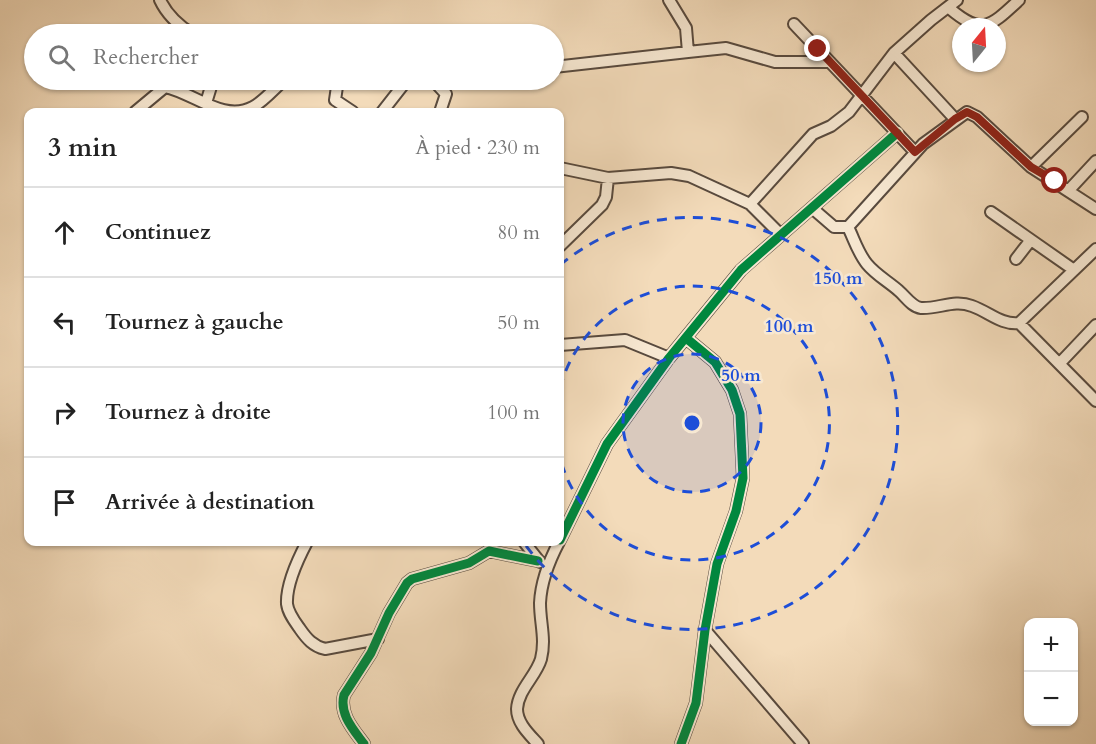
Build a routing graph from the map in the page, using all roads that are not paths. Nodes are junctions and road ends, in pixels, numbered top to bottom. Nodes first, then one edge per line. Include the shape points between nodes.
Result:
1 (160, 0) edge
2 (669, 0) edge
3 (1019, 0) edge
4 (953, 4) edge
5 (179, 24) edge
6 (794, 24) dead end
7 (688, 52) junction
8 (894, 53) junction
9 (830, 62) junction
10 (564, 66) edge
11 (161, 90) edge
12 (173, 90) edge
13 (210, 90) edge
14 (273, 90) edge
15 (336, 90) edge
16 (399, 90) edge
17 (442, 90) edge
18 (861, 95) junction
19 (206, 103) junction
20 (139, 108) edge
21 (220, 108) edge
22 (250, 108) edge
23 (347, 108) edge
24 (385, 108) edge
25 (441, 108) edge
26 (1082, 117) dead end
27 (955, 119) junction
28 (897, 133) junction
29 (915, 152) junction
30 (1096, 160) edge
31 (1031, 167) junction
32 (564, 169) edge
33 (608, 178) junction
34 (1069, 190) junction
35 (750, 204) junction
36 (812, 208) junction
37 (1096, 209) edge
38 (991, 212) dead end
39 (848, 227) junction
40 (781, 235) junction
41 (1030, 241) junction
42 (564, 242) edge
43 (1096, 249) edge
44 (1016, 259) dead end
45 (1074, 270) junction
46 (1019, 323) junction
47 (1096, 325) edge
48 (686, 338) junction
49 (564, 345) edge
50 (669, 358) junction
51 (1060, 363) junction
52 (1096, 400) edge
53 (564, 531) edge
54 (305, 546) edge
55 (527, 546) edge
56 (557, 546) edge
57 (538, 561) junction
58 (547, 569) junction
59 (705, 630) junction
60 (378, 639) junction
61 (364, 744) edge
62 (537, 744) edge
63 (681, 744) edge
64 (803, 744) edge

1 - 5 street
2 - 7 street via 686,28
3 - 4 street via 1003,16 984,26 963,19
4 - 8 street
6 - 9 street
7 - 9 street via 726,48 775,62
7 - 10 street
8 - 18 street
8 - 27 street
9 - 18 street
11 - 20 street
12 - 19 street
13 - 19 street
14 - 22 street
15 - 23 street via 335,100
16 - 24 street
17 - 25 street via 446,94
18 - 28 street
18 - 35 street via 843,118 813,134
19 - 21 street
26 - 31 street
27 - 29 street
27 - 31 street via 967,112 977,117
28 - 29 street
28 - 36 street
29 - 39 street
30 - 34 street
31 - 34 street
32 - 33 street
33 - 35 street via 671,173 689,176
33 - 42 street via 602,205
34 - 37 street
35 - 40 street
36 - 39 street via 834,227
36 - 40 street
38 - 41 street
39 - 46 street via 868,265 915,306 963,303 1004,322
40 - 48 street via 741,270
41 - 44 street
41 - 45 street
43 - 45 street
45 - 46 street
46 - 51 street
47 - 51 street
48 - 50 street
48 - 59 street via 715,362 725,376 740,414 743,478 717,564
49 - 50 street via 625,340
50 - 53 street via 607,444
51 - 52 street
54 - 60 street via 289,588 287,605 305,636 325,649
55 - 57 street
56 - 58 street
57 - 58 street
57 - 60 street via 489,551 470,563 412,579 397,597
58 - 62 street via 540,603 544,643 540,661 517,707 520,722
59 - 63 street via 696,703
59 - 64 street
60 - 61 street via 343,701 350,725

